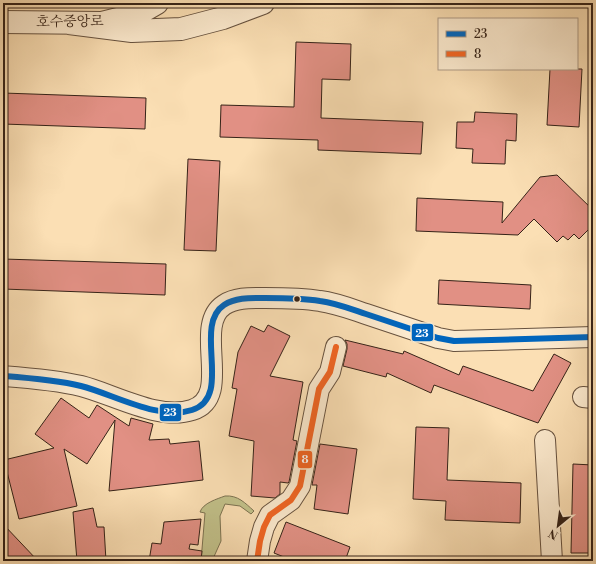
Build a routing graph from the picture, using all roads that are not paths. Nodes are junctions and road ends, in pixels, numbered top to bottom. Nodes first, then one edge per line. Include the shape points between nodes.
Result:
1 (157, 3) edge
2 (263, 3) edge
3 (3, 22) edge
4 (69, 23) junction
5 (593, 337) edge
6 (336, 347) dead end
7 (3, 376) edge
8 (545, 440) dead end
9 (257, 561) edge
10 (552, 561) edge

1 - 4 street, 호수중앙로 via 138,14 102,23
2 - 4 street via 224,18 181,29 132,31
3 - 4 street, 호수중앙로
5 - 7 street via 454,341 320,301 286,298 236,299 216,313 212,324 211,391 203,404 193,410 177,413 161,411 138,406 81,386
6 - 9 street via 330,372 319,389 300,486 291,500 270,515 260,541
8 - 10 street

